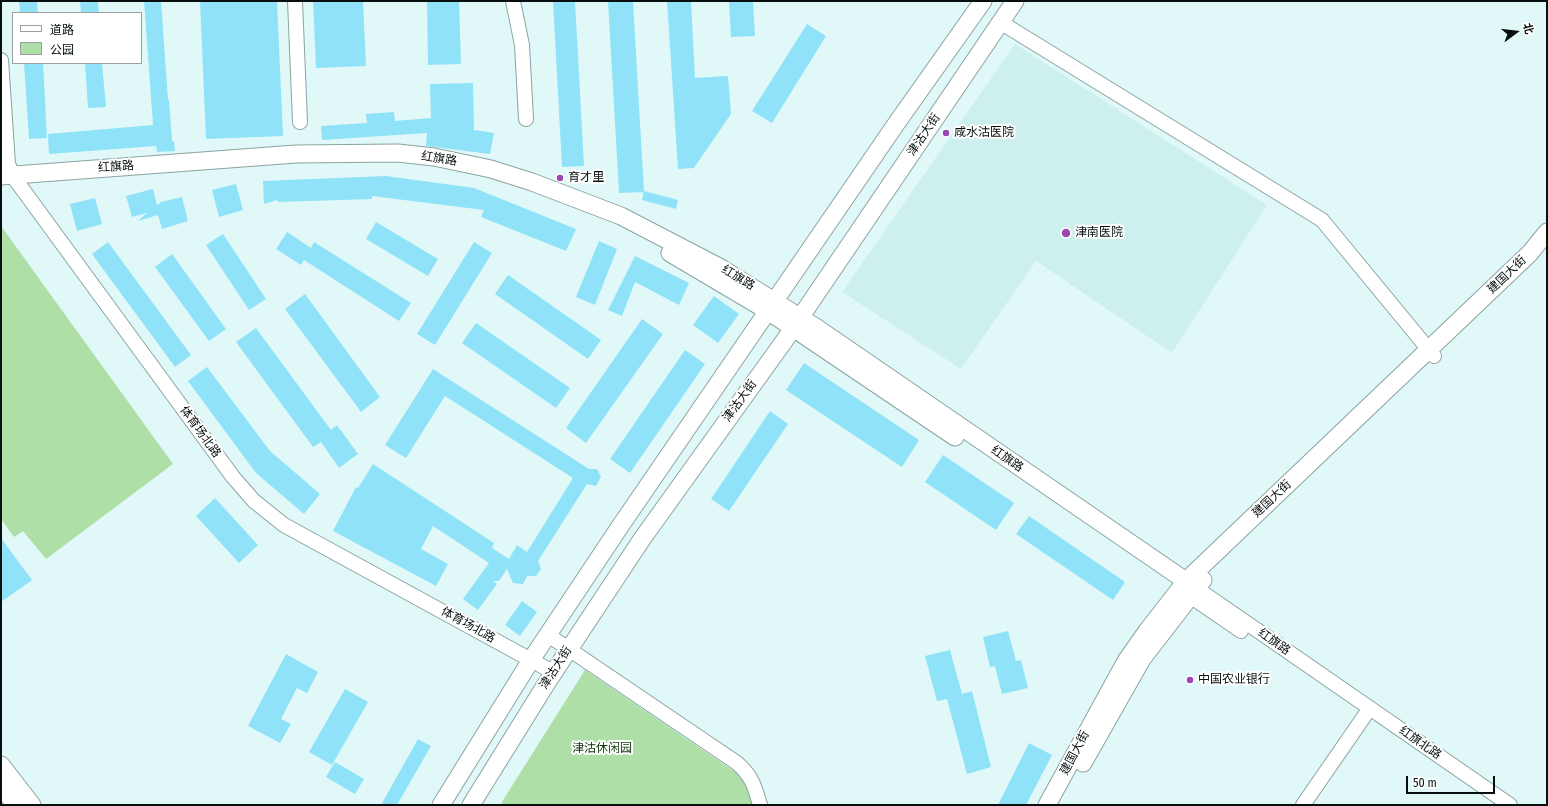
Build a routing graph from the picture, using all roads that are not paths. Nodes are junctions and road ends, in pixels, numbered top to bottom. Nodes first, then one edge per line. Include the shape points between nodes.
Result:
1 (295, 1) edge
2 (513, 1) edge
3 (983, 1) edge
4 (1015, 1) edge
5 (1000, 22) junction
6 (1, 60) edge
7 (526, 119) dead end
8 (300, 122) dead end
9 (9, 174) edge
10 (1547, 232) edge
11 (1547, 244) edge
12 (794, 274) junction
13 (750, 292) junction
14 (818, 292) junction
15 (775, 306) junction
16 (796, 322) junction
17 (1431, 353) junction
18 (1188, 589) junction
19 (548, 635) junction
20 (568, 648) junction
21 (528, 664) junction
22 (551, 676) junction
23 (1368, 711) junction
24 (1, 765) edge
25 (1, 787) edge
26 (16, 805) edge
27 (32, 805) edge
28 (441, 805) edge
29 (471, 805) edge
30 (760, 805) edge
31 (1047, 805) edge
32 (1060, 805) edge
33 (1303, 805) edge
34 (1496, 805) edge
35 (1510, 805) edge

1 - 8 street
2 - 7 street via 522,45
3 - 12 main road, 津沽大街
4 - 5 main road, 津沽大街
5 - 14 main road, 津沽大街
5 - 17 street via 1322,220
6 - 9 street
9 - 13 main road, 红旗路 via 296,163 386,163 432,168 490,180 593,216 638,235
9 - 21 street, 体育场北路 via 233,477 254,501 284,525
10 - 17 main road, 建国大街 via 1530,253
11 - 17 main road, 建国大街 via 1480,312
12 - 13 main road via 773,290
12 - 15 main road, 津沽大街
13 - 15 main road, 红旗路
14 - 15 main road
14 - 16 main road, 津沽大街
15 - 16 main road, 红旗路
15 - 19 main road, 津沽大街
16 - 18 main road, 红旗路
16 - 20 main road, 津沽大街
17 - 18 main road, 建国大街 via 1307,477
18 - 23 street, 红旗路
18 - 31 main road, 建国大街 via 1147,630 1126,660
18 - 32 main road, 建国大街 via 1142,659
19 - 20 street
19 - 21 main road, 津沽大街
20 - 22 main road, 津沽大街
20 - 30 street via 737,763 747,772
21 - 22 street, 体育场北路
21 - 28 main road, 津沽大街
22 - 29 main road, 津沽大街
23 - 33 street
23 - 34 street, 红旗北路
23 - 35 street, 红旗北路
24 - 27 main road
25 - 26 main road

